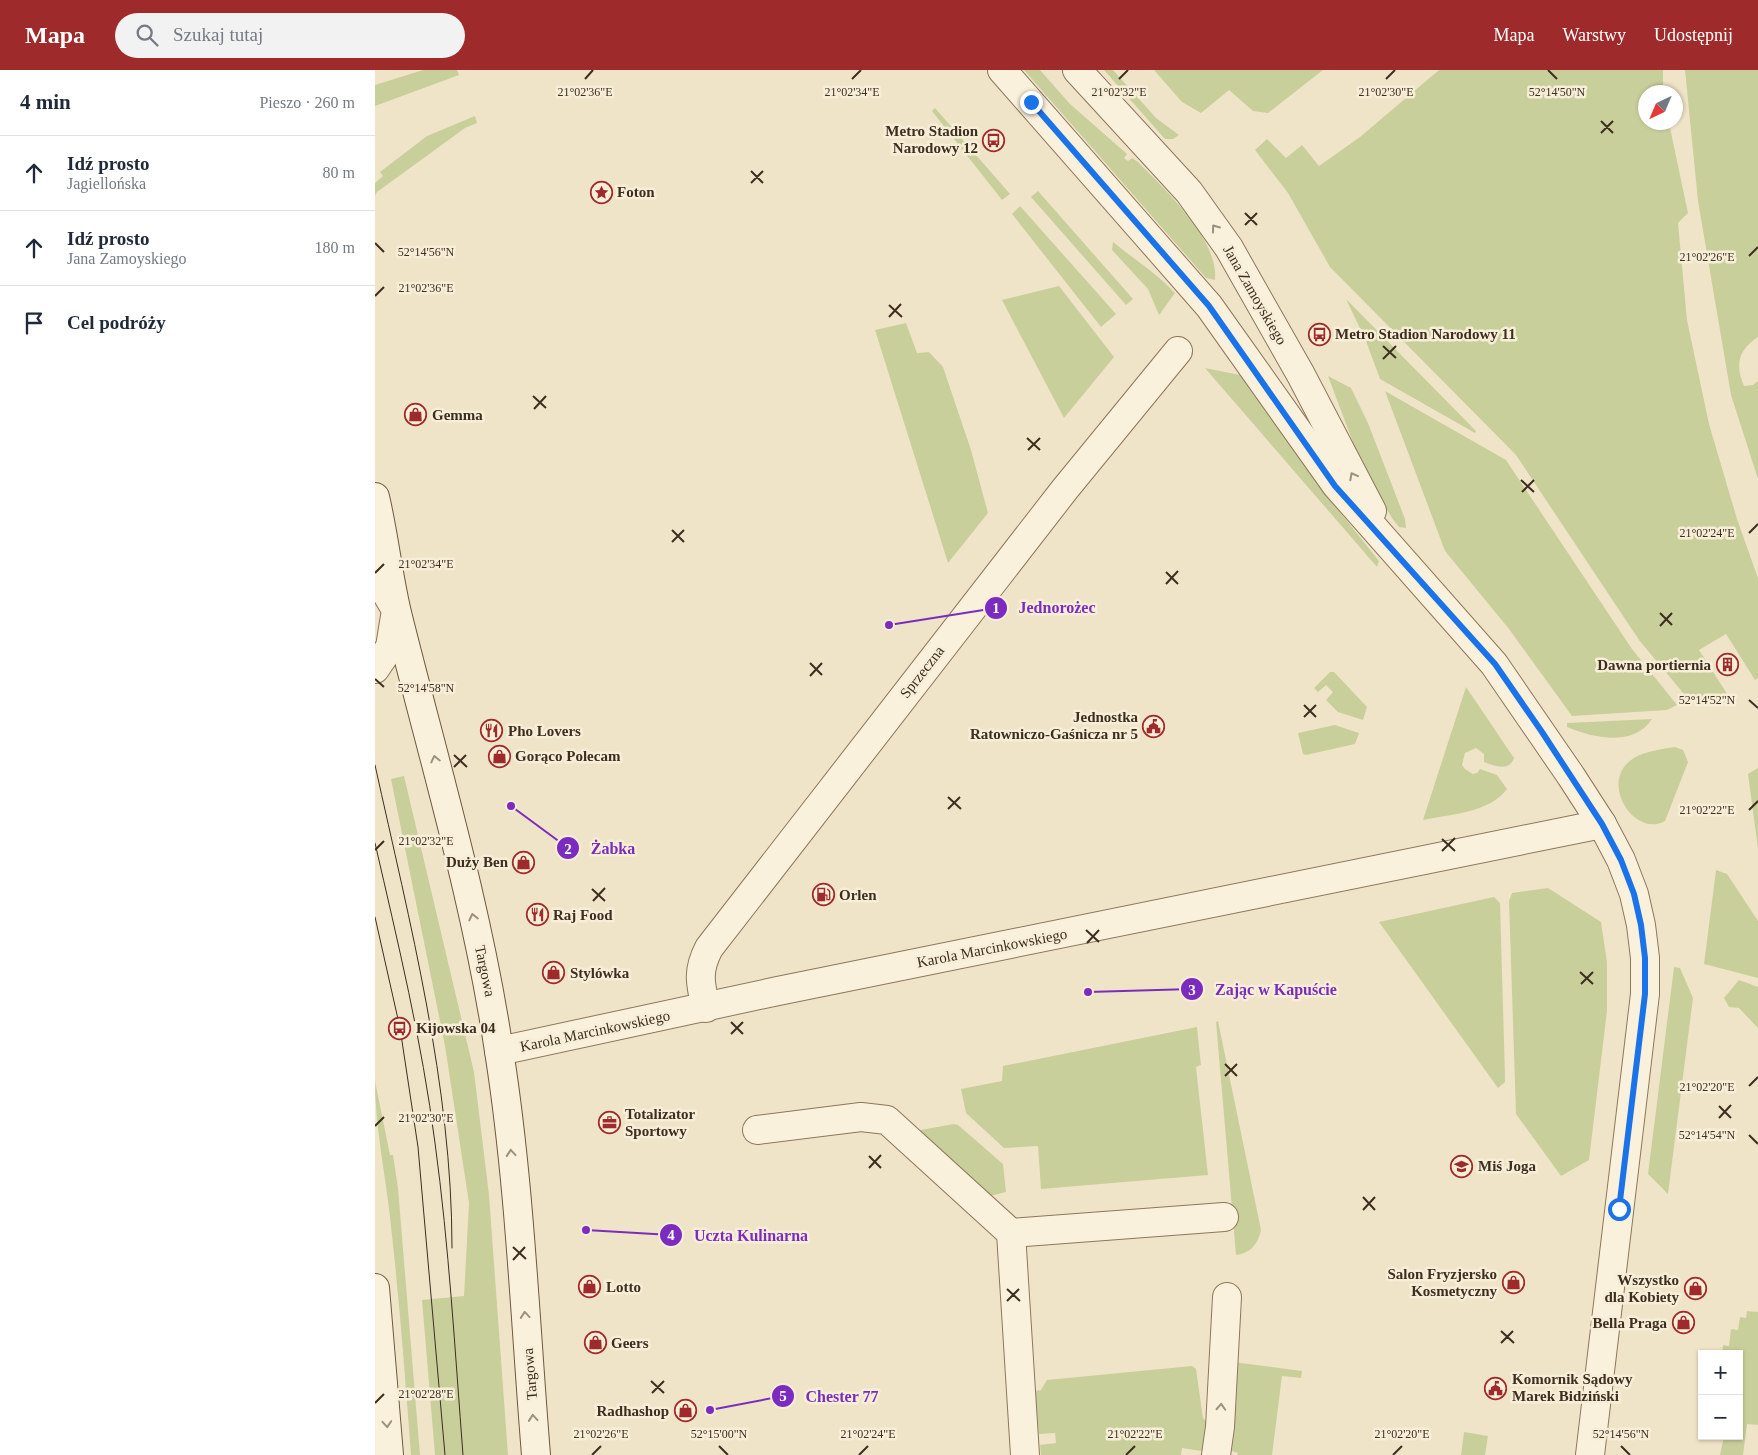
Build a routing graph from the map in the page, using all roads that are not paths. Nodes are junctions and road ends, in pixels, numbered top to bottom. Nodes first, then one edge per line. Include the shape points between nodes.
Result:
1 (1002, 70) edge
2 (1077, 70) edge
3 (1178, 351) dead end
4 (375, 498) edge
5 (1392, 550) junction
6 (375, 574) edge
7 (397, 610) junction
8 (375, 669) edge
9 (1602, 824) junction
10 (706, 1008) junction
11 (499, 1051) junction
12 (757, 1130) dead end
13 (1224, 1217) dead end
14 (1011, 1233) junction
15 (375, 1288) edge
16 (1227, 1298) dead end
17 (389, 1455) edge
18 (536, 1455) edge
19 (1025, 1455) edge
20 (1216, 1455) edge
21 (1590, 1455) edge

1 - 5 street, Jana Zamoyskiego via 1209,306 1335,486
5 -> 2 street, Jana Zamoyskiego via 1301,375 1229,248 1189,192
3 - 10 street, Sprzeczna via 1059,497 709,948 701,963 700,975
4 - 7 street, Targowa
5 - 9 street, Jana Zamoyskiego via 1495,664
6 - 7 street
7 - 8 street via 390,647
11 -> 7 street, Targowa via 486,973
9 - 10 street, Karola Marcinkowskiego
9 - 21 street, Jana Zamoyskiego via 1634,894 1645,958 1645,994
10 - 11 street, Karola Marcinkowskiego
18 -> 11 street, Targowa via 511,1150
12 - 14 street via 861,1117 887,1120
13 - 14 street
14 - 19 street
15 -> 17 street
20 -> 16 street

